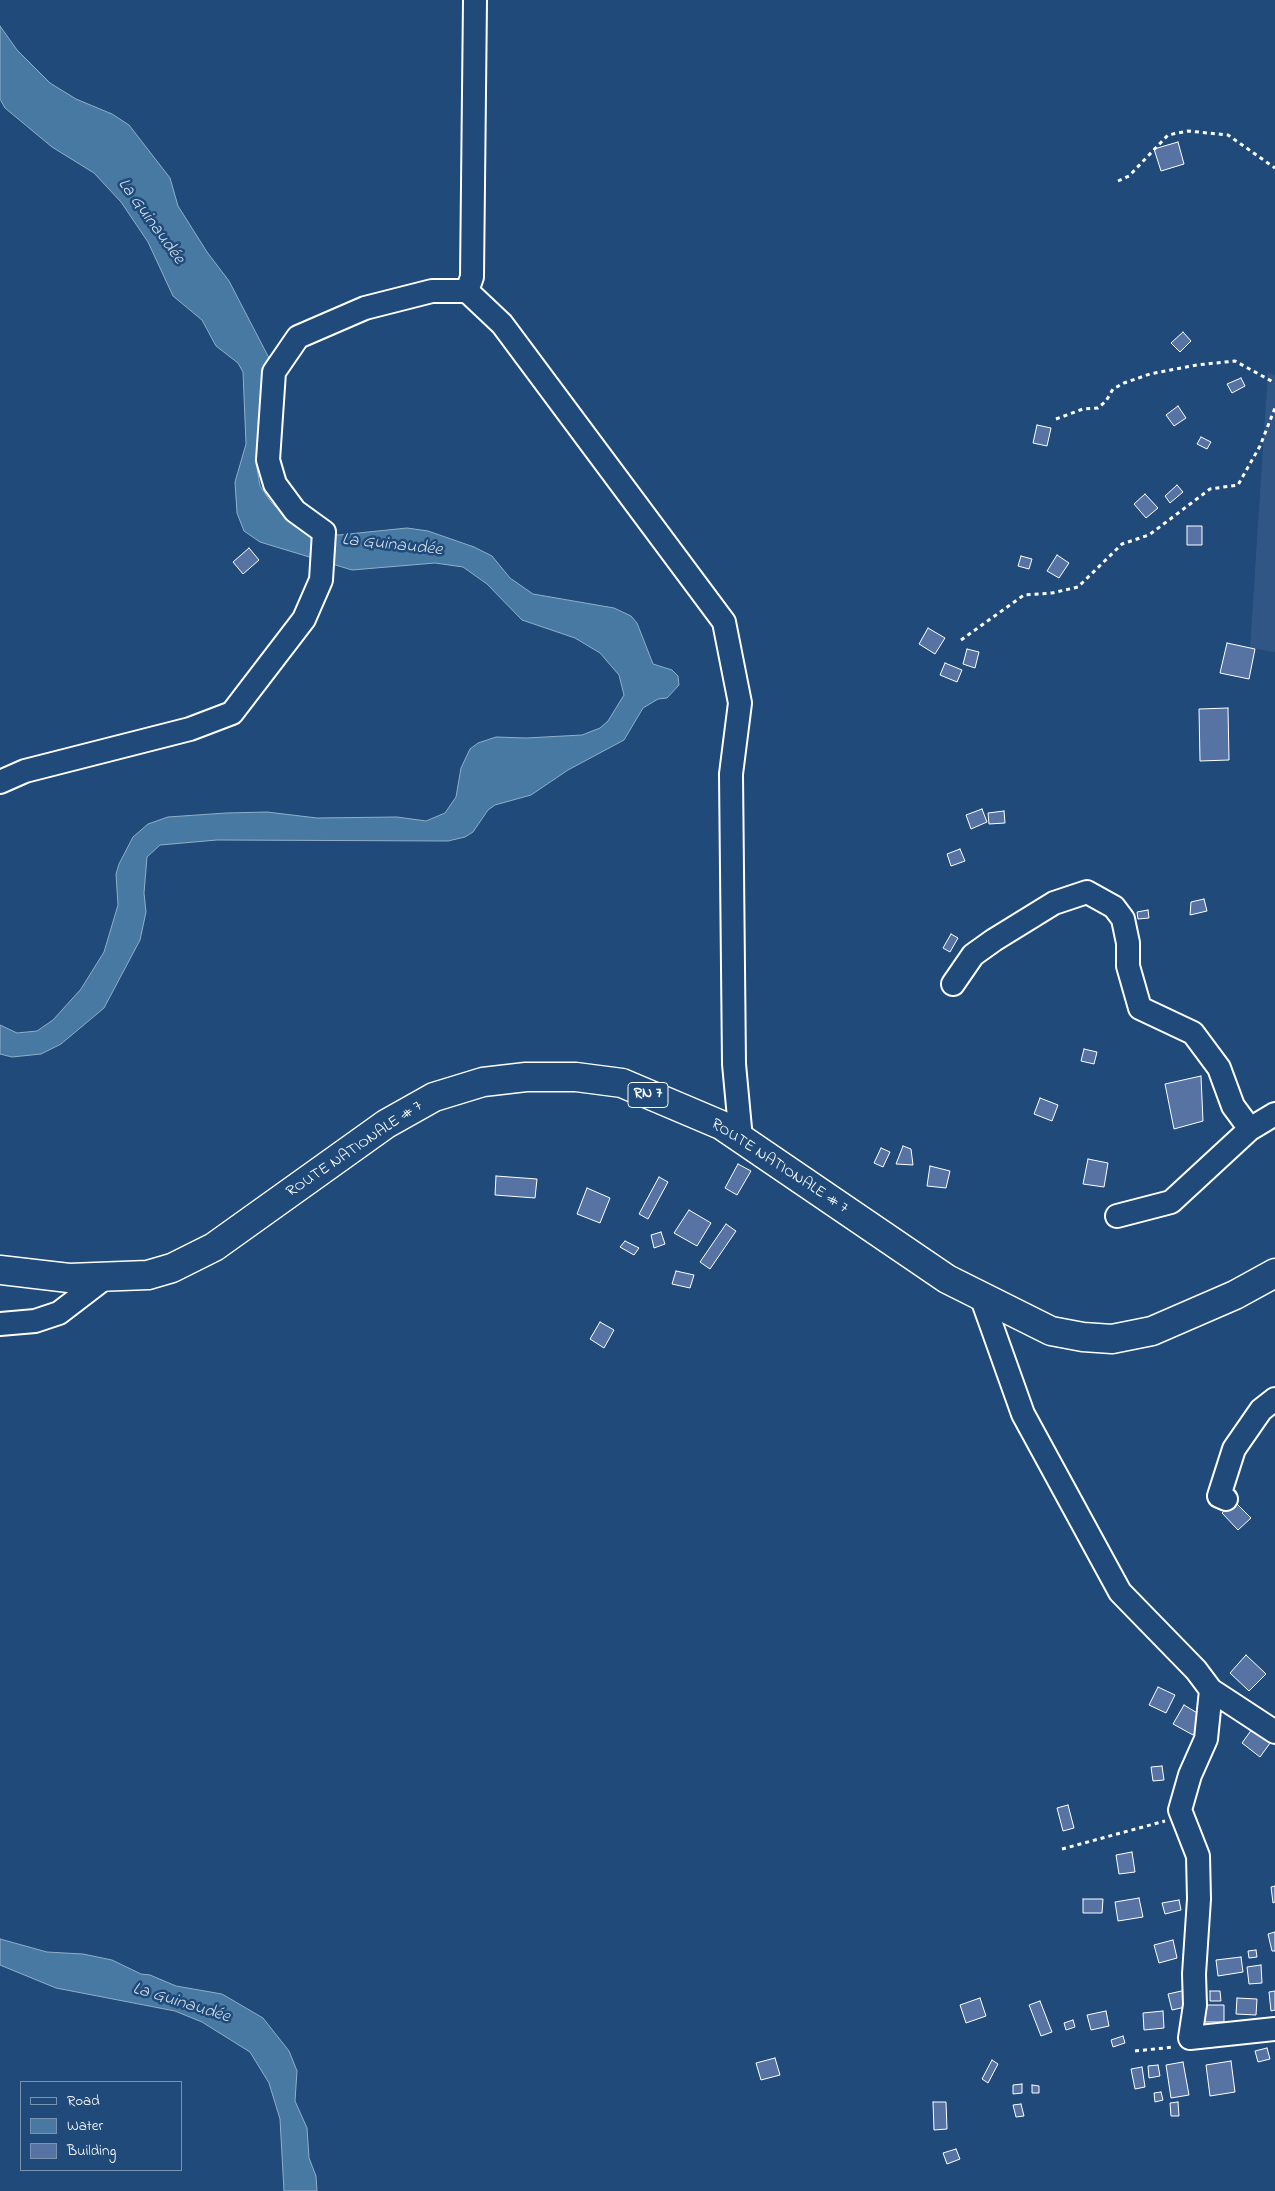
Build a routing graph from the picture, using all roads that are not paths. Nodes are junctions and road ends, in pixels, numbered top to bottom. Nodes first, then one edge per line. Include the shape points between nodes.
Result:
1 (475, 0) edge
2 (468, 291) junction
3 (0, 782) edge
4 (953, 984) dead end
5 (1275, 1114) edge
6 (1250, 1129) junction
7 (741, 1139) junction
8 (1117, 1216) dead end
9 (0, 1270) edge
10 (1275, 1273) edge
11 (106, 1277) junction
12 (980, 1296) junction
13 (0, 1324) edge
14 (1275, 1399) edge
15 (1226, 1499) dead end
16 (1211, 1690) junction
17 (1275, 1732) edge
18 (1275, 2029) edge

1 - 2 street via 472,277
2 - 3 street via 432,292 365,308 298,337 274,372 268,460 275,484 295,511 324,532 321,580 304,619 232,713 190,729 25,771
2 - 7 street via 502,324 724,622 740,703 731,774 734,1064
4 - 6 street via 973,955 994,940 1054,903 1087,892 1114,907 1123,919 1128,966 1140,1008 1193,1032 1219,1068 1234,1106
5 - 6 street
6 - 8 street via 1171,1202
7 - 11 main road, ROUTE NATIONALE # 7 / RN 7 via 721,1125 622,1083 576,1077 526,1077 483,1082 434,1097 386,1124 214,1248 172,1268 148,1275
7 - 12 main road, ROUTE NATIONALE # 7 / RN 7 via 947,1279
9 - 11 main road, ROUTE NATIONALE # 7 / RN 7 via 69,1278
10 - 12 main road, ROUTE NATIONALE # 7 / RN 7 via 1152,1331 1112,1339 1051,1331
11 - 13 street via 59,1313 35,1321
12 - 16 street via 1023,1414 1120,1592 1196,1670
14 - 15 street via 1261,1410 1234,1449 1219,1496
16 - 17 street
16 - 18 street via 1206,1739 1190,1775 1180,1810 1198,1856 1195,2006 1190,2038

